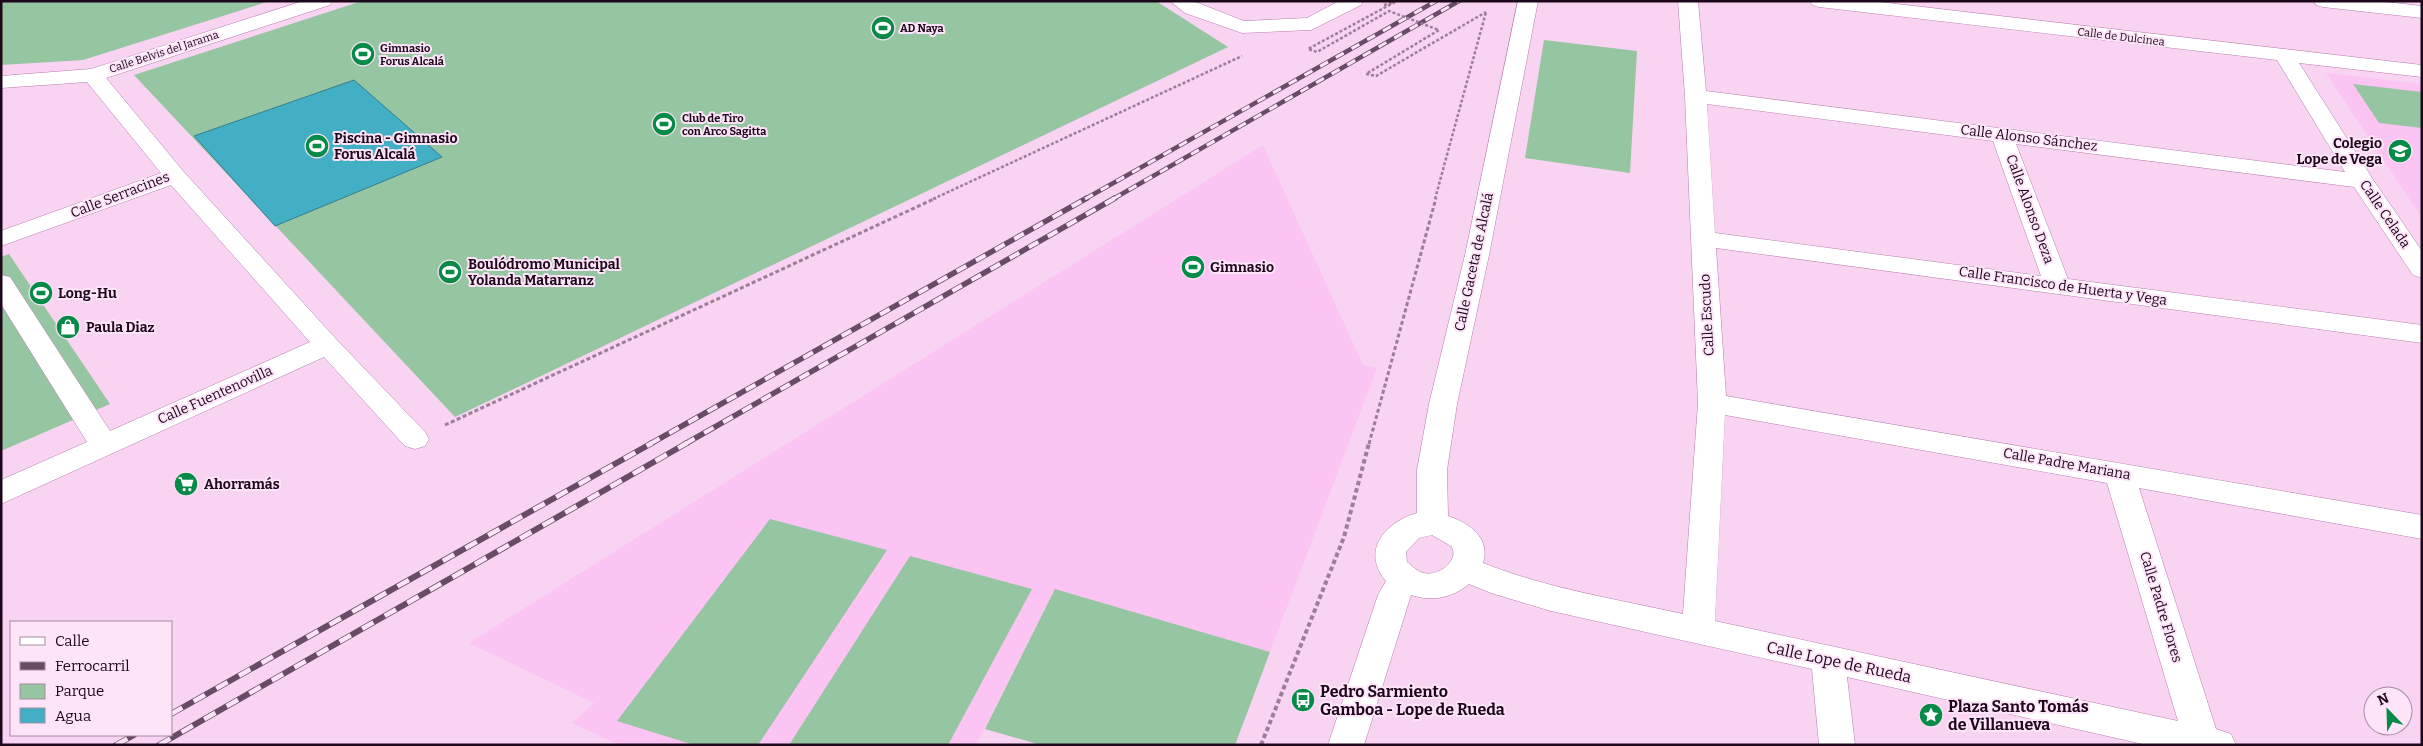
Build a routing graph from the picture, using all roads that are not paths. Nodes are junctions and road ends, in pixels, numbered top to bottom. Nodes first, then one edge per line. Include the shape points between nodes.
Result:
1 (322, 1) edge
2 (1179, 1) edge
3 (1354, 1) edge
4 (1528, 1) edge
5 (1688, 1) edge
6 (1819, 1) edge
7 (2323, 1) edge
8 (2422, 12) edge
9 (2284, 56) junction
10 (2422, 71) edge
11 (93, 75) junction
12 (1, 82) edge
13 (1696, 96) junction
14 (2002, 134) junction
15 (175, 176) junction
16 (2362, 181) junction
17 (1, 239) edge
18 (1704, 239) junction
19 (2421, 268) edge
20 (1, 283) edge
21 (2057, 284) junction
22 (2422, 334) edge
23 (327, 345) junction
24 (1712, 402) junction
25 (415, 439) road end
26 (104, 445) junction
27 (2119, 473) junction
28 (1, 493) edge
29 (1433, 523) junction
30 (2422, 527) edge
31 (1464, 568) junction
32 (1405, 579) junction
33 (1698, 630) junction
34 (1828, 660) junction
35 (2210, 743) edge
36 (1346, 745) edge
37 (1837, 745) edge

1 - 11 street, Calle Belvis del Jarama
2 - 3 street via 1192,10 1242,27 1312,24
4 - 29 street, Calle Gaceta de Alcalá via 1477,255 1443,404 1434,461
5 - 13 street, Calle Escudo
6 - 9 street, Calle de Dulcinea
7 - 8 street
9 - 10 street, Calle de Dulcinea
9 - 16 street, Calle Celada
11 - 12 street, Calle Belvis del Jarama
11 - 15 street, Calle Serracines
13 - 14 street, Calle Alonso Sánchez
13 - 18 street, Calle Escudo
14 - 16 street, Calle Alonso Sánchez
14 - 21 street, Calle Alonso Deza
15 - 17 street, Calle Serracines
15 - 23 street
16 - 19 street, Calle Celada
18 - 21 street, Calle Francisco de Huerta y Vega
18 - 24 street, Calle Escudo
20 - 26 street
21 - 22 street, Calle Francisco de Huerta y Vega
23 - 25 street
23 - 26 street, Calle Fuentenovilla
24 - 27 street, Calle Padre Mariana
24 - 33 street, Calle Escudo
26 - 28 street, Calle Fuentenovilla
27 - 30 street, Calle Padre Mariana
27 - 35 street, Calle Padre Flores
29 - 31 street via 1454,530 1467,542 1470,554
29 - 32 street via 1415,526 1392,546 1389,559
31 - 32 street via 1452,580 1438,586 1420,586
31 - 33 street, Calle Lope de Rueda via 1502,584 1552,598
32 - 36 street via 1394,595
33 - 34 street, Calle Lope de Rueda
34 - 35 street, Calle Lope de Rueda
34 - 37 street

